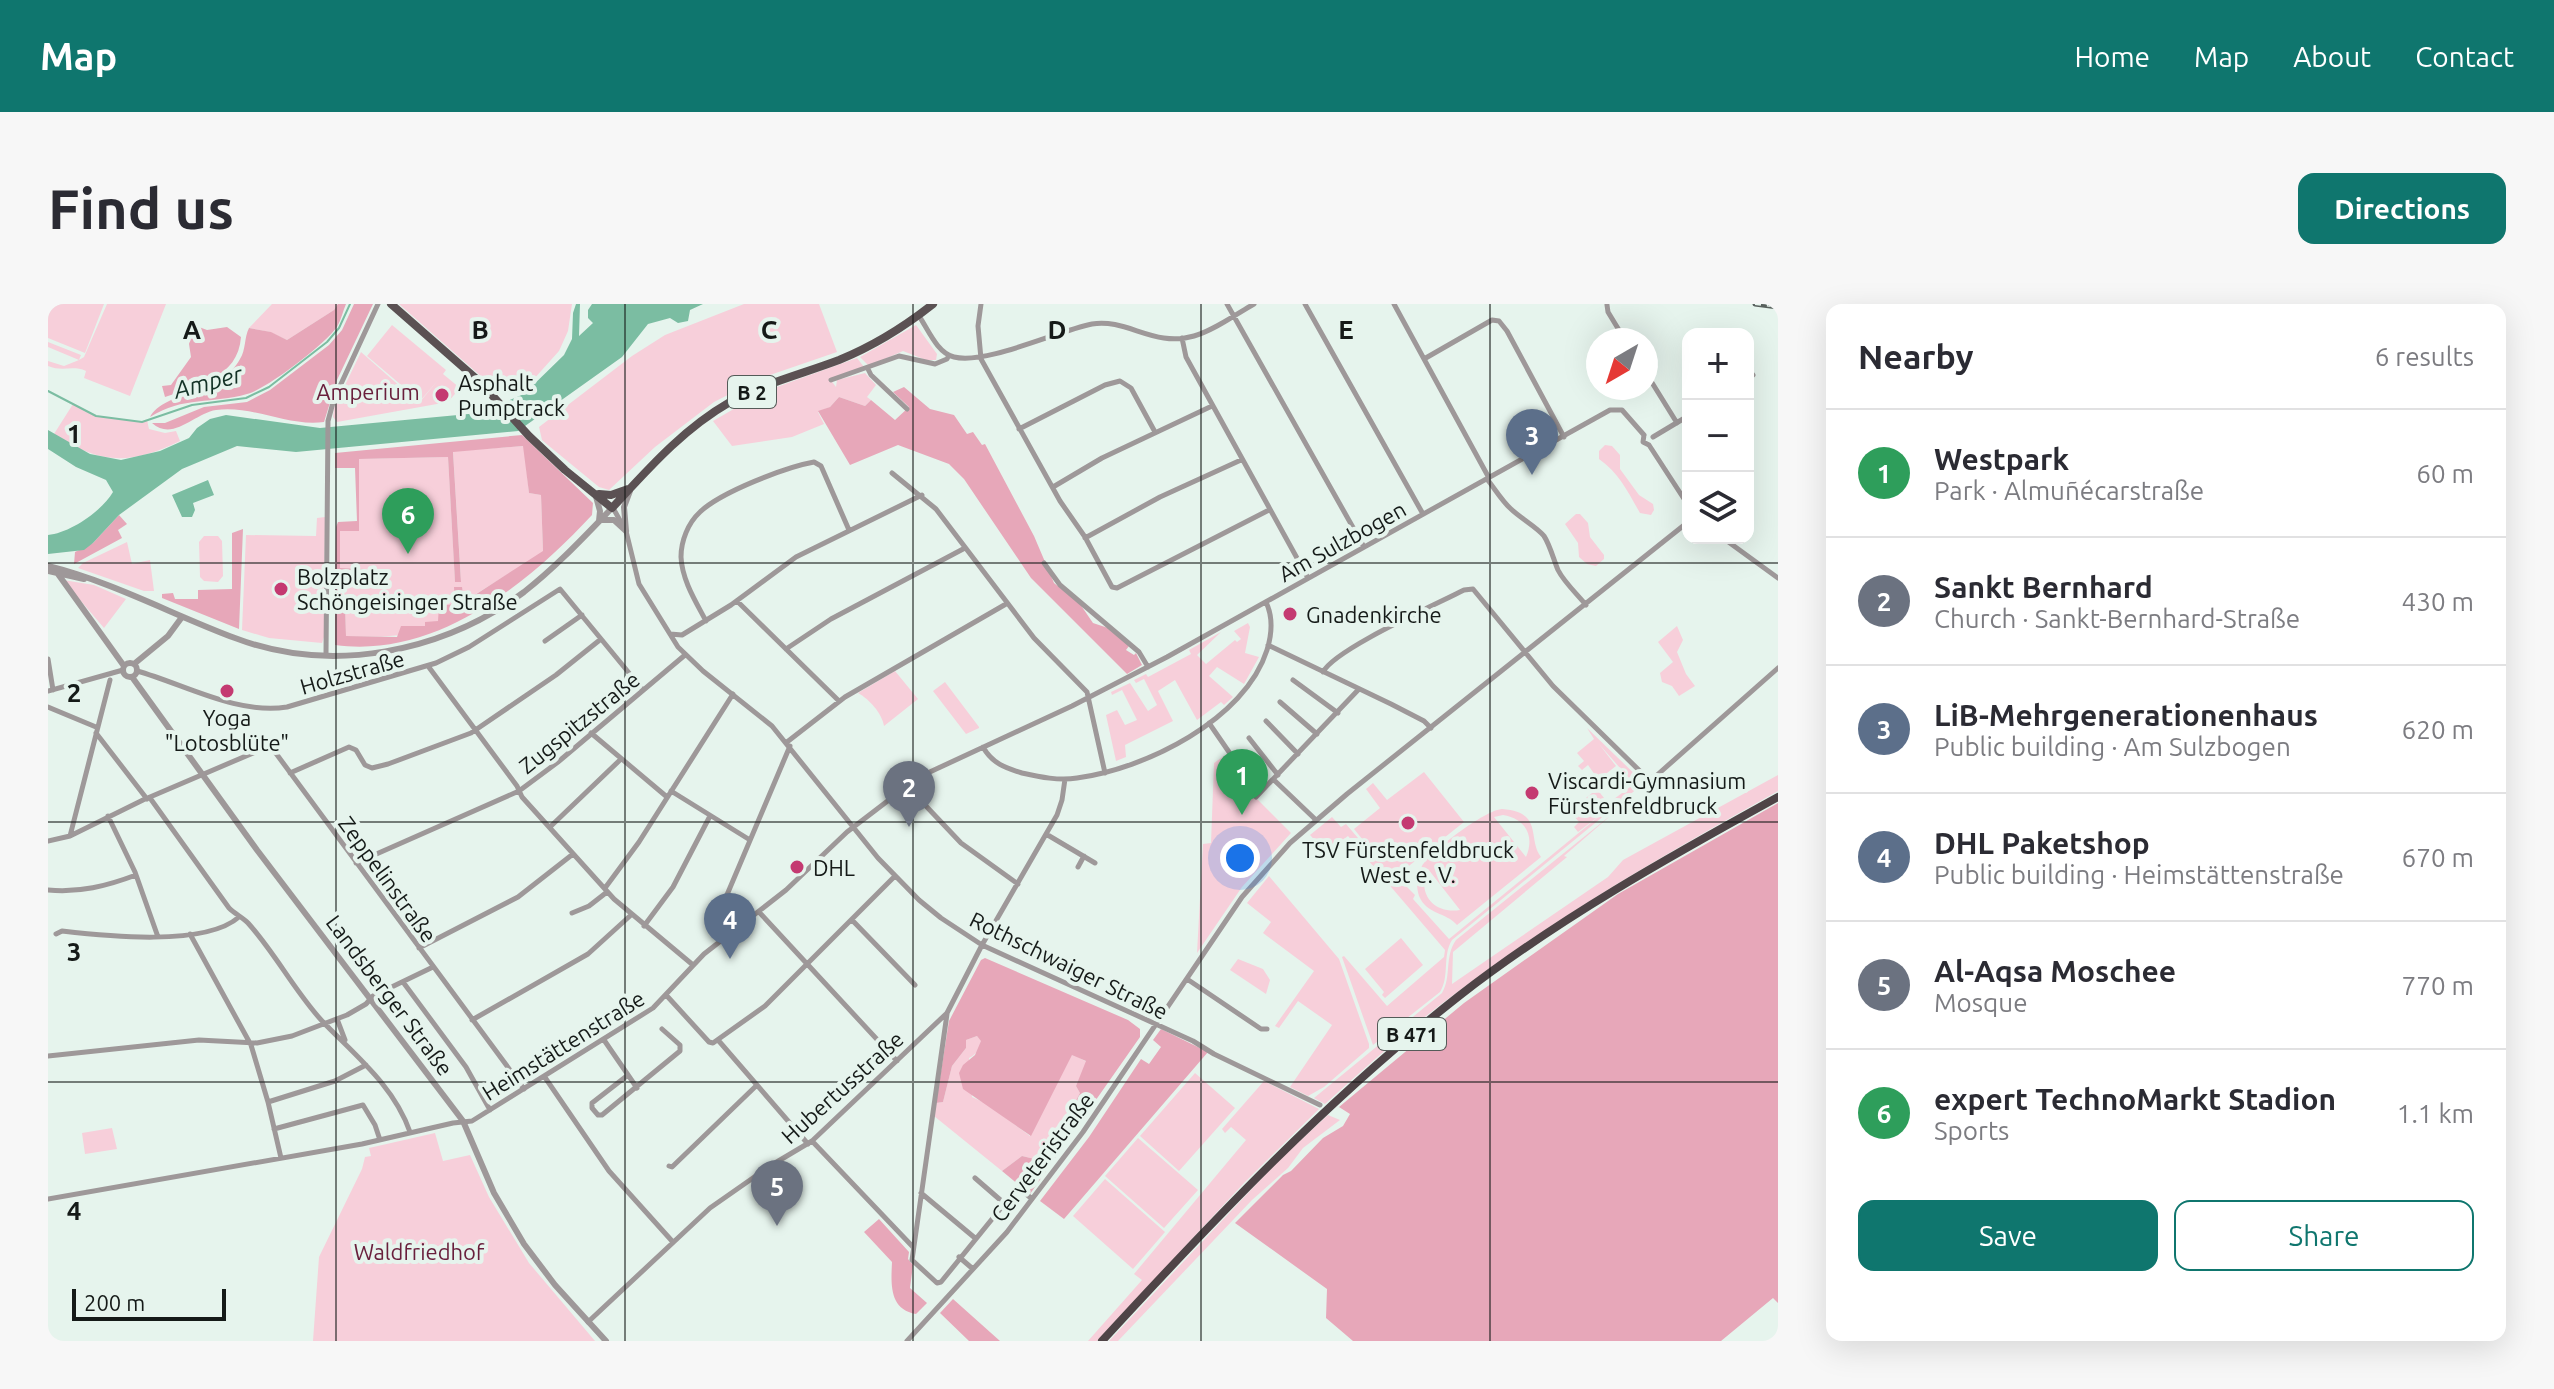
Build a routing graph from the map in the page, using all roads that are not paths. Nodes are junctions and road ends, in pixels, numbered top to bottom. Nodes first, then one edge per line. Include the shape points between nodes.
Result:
1 (378, 304) edge
2 (391, 304) edge
3 (933, 304) edge
4 (981, 304) edge
5 (1227, 304) edge
6 (1254, 304) edge
7 (1305, 304) edge
8 (1394, 304) edge
9 (1607, 305) edge
10 (919, 316) junction
11 (1232, 316) junction
12 (1618, 328) edge
13 (1182, 338) junction
14 (949, 355) junction
15 (980, 355) junction
16 (1424, 359) junction
17 (868, 369) junction
18 (831, 380) dead end
19 (1658, 392) edge
20 (1212, 406) junction
21 (907, 409) dead end
22 (1682, 420) edge
23 (1677, 423) junction
24 (1019, 429) junction
25 (1155, 432) junction
26 (1644, 435) junction
27 (1564, 437) junction
28 (1653, 437) junction
29 (1649, 445) junction
30 (1241, 460) junction
31 (892, 473) dead end
32 (1488, 478) junction
33 (632, 486) junction
34 (1052, 487) junction
35 (594, 492) junction
36 (922, 495) junction
37 (1682, 496) edge
38 (612, 508) junction
39 (1269, 510) junction
40 (1423, 514) junction
41 (599, 521) junction
42 (1682, 527) edge
43 (849, 530) junction
44 (626, 531) junction
45 (1085, 538) junction
46 (1731, 544) edge
47 (1364, 547) junction
48 (965, 548) junction
49 (1044, 563) dead end
50 (48, 569) edge
51 (58, 574) junction
52 (1308, 578) junction
53 (1778, 578) edge
54 (98, 582) junction
55 (737, 601) junction
56 (1266, 602) junction
57 (1006, 604) junction
58 (1586, 605) junction
59 (582, 615) junction
60 (182, 617) junction
61 (706, 621) junction
62 (669, 633) junction
63 (682, 635) junction
64 (601, 639) junction
65 (545, 641) dead end
66 (1268, 645) junction
67 (678, 647) junction
68 (786, 649) junction
69 (1525, 654) junction
70 (326, 655) junction
71 (685, 655) junction
72 (48, 659) edge
73 (428, 666) junction
74 (1148, 667) junction
75 (123, 668) junction
76 (1778, 668) edge
77 (134, 671) junction
78 (1323, 672) junction
79 (110, 680) dead end
80 (1293, 680) dead end
81 (1359, 689) junction
82 (51, 690) edge
83 (643, 690) junction
84 (733, 694) junction
85 (1089, 697) junction
86 (839, 701) junction
87 (1280, 702) dead end
88 (48, 707) edge
89 (1338, 713) junction
90 (1266, 721) dead end
91 (1209, 723) junction
92 (1431, 728) junction
93 (96, 730) junction
94 (476, 730) junction
95 (591, 733) junction
96 (1317, 734) junction
97 (1249, 738) dead end
98 (788, 744) junction
99 (983, 747) junction
100 (1229, 752) dead end
101 (1298, 754) junction
102 (621, 759) junction
103 (290, 773) junction
104 (1105, 773) junction
105 (202, 775) junction
106 (1276, 778) junction
107 (1065, 779) junction
108 (907, 786) junction
109 (519, 791) junction
110 (669, 794) junction
111 (1256, 797) dead end
112 (1778, 797) edge
113 (148, 798) junction
114 (108, 816) junction
115 (710, 816) junction
116 (1316, 820) junction
117 (550, 827) junction
118 (854, 827) junction
119 (1046, 834) junction
120 (70, 836) junction
121 (750, 840) junction
122 (48, 841) edge
123 (572, 852) junction
124 (1084, 856) junction
125 (356, 863) junction
126 (1095, 863) dead end
127 (1078, 867) dead end
128 (136, 875) junction
129 (895, 876) junction
130 (1018, 884) junction
131 (48, 890) edge
132 (606, 890) junction
133 (759, 912) junction
134 (572, 913) dead end
135 (631, 915) junction
136 (239, 917) junction
137 (852, 920) junction
138 (644, 926) junction
139 (731, 932) junction
140 (56, 934) dead end
141 (190, 934) junction
142 (158, 937) junction
143 (982, 945) junction
144 (419, 948) junction
145 (693, 965) junction
146 (807, 965) junction
147 (433, 967) junction
148 (1187, 979) junction
149 (403, 982) junction
150 (915, 985) dead end
151 (667, 996) junction
152 (371, 999) junction
153 (947, 1013) junction
154 (337, 1019) junction
155 (472, 1020) junction
156 (325, 1023) junction
157 (1156, 1025) junction
158 (662, 1029) dead end
159 (1267, 1029) dead end
160 (604, 1040) junction
161 (718, 1040) junction
162 (249, 1042) junction
163 (346, 1042) junction
164 (48, 1056) edge
165 (897, 1061) junction
166 (366, 1065) junction
167 (628, 1075) junction
168 (544, 1076) junction
169 (757, 1085) junction
170 (637, 1088) junction
171 (524, 1089) junction
172 (268, 1102) junction
173 (1320, 1105) dead end
174 (490, 1110) junction
175 (463, 1121) junction
176 (274, 1129) junction
177 (410, 1132) junction
178 (380, 1140) junction
179 (810, 1142) junction
180 (281, 1158) junction
181 (669, 1166) dead end
182 (975, 1178) dead end
183 (921, 1193) junction
184 (48, 1199) edge
185 (1032, 1199) junction
186 (1005, 1204) junction
187 (975, 1239) junction
188 (672, 1241) junction
189 (913, 1248) junction
190 (959, 1257) junction
191 (973, 1269) junction
192 (588, 1322) junction
193 (606, 1341) edge
194 (907, 1341) edge
195 (1102, 1341) edge

1 - 70 street via 334,399 328,425
2 - 35 main road
3 - 10 main road, B 2
4 - 15 street
5 - 11 street
6 - 11 street
7 - 40 street
8 - 16 street
9 - 12 street
10 - 14 street
10 - 33 main road, B 2 via 856,353 756,389 719,409 668,448
11 - 13 street
11 - 47 street
13 - 15 street via 1166,340 1098,324
13 - 20 street via 1184,354
14 - 15 street
14 - 17 street via 935,364 899,356
15 - 24 street
16 - 27 street via 1492,320 1499,321
16 - 32 street
17 - 18 street
17 - 21 street
19 - 23 street
20 - 25 street
20 - 30 street
22 - 23 street
23 - 28 street
24 - 25 street via 1120,381 1131,388
24 - 34 street
25 - 34 street
26 - 27 street, Am Sulzbogen via 1622,410 1610,410
26 - 28 street
26 - 29 street via 1643,442
27 - 32 street, Am Sulzbogen
28 - 29 street
29 - 37 street
30 - 39 street
30 - 45 street via 1164,494
31 - 36 street
32 - 40 street, Am Sulzbogen
32 - 58 street via 1512,511 1547,540 1557,568
33 - 35 main road via 608,495
33 - 38 main road, B 2
33 - 44 street via 625,501
34 - 45 street
35 - 38 main road
35 - 41 street
36 - 43 street
36 - 48 street
38 - 41 street
38 - 44 street, Rothschwaiger Straße
39 - 45 street via 1117,588
39 - 52 street
40 - 47 street, Am Sulzbogen
41 - 44 street via 611,519
41 - 70 street via 526,590 470,625 404,648
42 - 58 street, Cerveteristraße
43 - 55 street via 793,559
43 - 61 street via 821,466 814,462 760,480 699,513 685,536 682,562
44 - 62 street, Rothschwaiger Straße via 639,584
46 - 53 street
47 - 52 street, Am Sulzbogen
48 - 57 street
48 - 68 street via 831,619
49 - 74 street via 1060,585 1139,652
50 - 51 street
50 - 54 street
51 - 54 street
51 - 75 street
52 - 56 street, Am Sulzbogen
54 - 60 street
55 - 61 street
55 - 68 street
56 - 66 street via 1271,618
56 - 74 street, Am Sulzbogen
57 - 85 street
57 - 86 street
58 - 69 street, Cerveteristraße
59 - 64 street
59 - 65 street
59 - 73 street, Holzstraße via 560,589 469,647
60 - 70 street via 252,644
60 - 77 street
61 - 63 street
62 - 63 street
62 - 67 street, Rothschwaiger Straße
63 - 67 street
64 - 83 street
64 - 94 street
66 - 78 street
66 - 91 street via 1249,685
67 - 71 street, Rothschwaiger Straße
68 - 86 street
69 - 76 street via 1647,778 1656,776
69 - 78 street via 1476,590 1469,588 1349,649
69 - 92 street, Cerveteristraße
71 - 83 street, Zugspitzstraße
71 - 84 street, Rothschwaiger Straße
72 - 82 street
73 - 77 street, Holzstraße via 278,708 236,704
73 - 94 street
74 - 85 street, Am Sulzbogen
75 - 77 street
75 - 77 street, Landsberger Straße via 126,676
75 - 82 street
77 - 105 street, Landsberger Straße
78 - 81 street
79 - 93 street
80 - 89 street
81 - 89 street
81 - 92 street
83 - 95 street, Zugspitzstraße
84 - 98 street, Rothschwaiger Straße
84 - 110 street
85 - 99 street, Am Sulzbogen
85 - 104 street
86 - 98 street
87 - 96 street
88 - 93 street
89 - 96 street
90 - 101 street
91 - 100 street
91 - 104 street via 1156,753
92 - 116 street, Cerveteristraße
93 - 113 street
93 - 120 street
94 - 103 street via 375,767 365,765 349,747
94 - 109 street
95 - 102 street
95 - 109 street, Zugspitzstraße
96 - 101 street
97 - 106 street
98 - 118 street, Rothschwaiger Straße
98 - 121 street
99 - 107 street via 989,758 1008,769
99 - 108 street, Heimstättenstraße
101 - 106 street
102 - 110 street
102 - 117 street
103 - 105 street, Zeppelinstraße via 267,747
103 - 125 street, Zeppelinstraße
104 - 107 street
105 - 113 street
105 - 152 street, Landsberger Straße
106 - 111 street
106 - 116 street
107 - 119 street, Hubertusstraße via 1060,808
108 - 118 street, Heimstättenstraße
108 - 130 street via 967,848
109 - 117 street
109 - 125 street, Zugspitzstraße
110 - 115 street
110 - 132 street
112 - 195 highway, B 471 via 1616,890 1461,995 1302,1131
113 - 114 street
113 - 136 street
114 - 120 street
114 - 128 street
115 - 121 street
115 - 138 street via 673,887
116 - 148 street, Cerveteristraße via 1254,883
117 - 123 street
118 - 129 street, Rothschwaiger Straße
118 - 133 street, Heimstättenstraße
119 - 124 street
119 - 130 street, Hubertusstraße
120 - 122 street
121 - 139 street via 718,916
123 - 132 street
123 - 144 street via 520,896
124 - 126 street
124 - 127 street
125 - 144 street, Zeppelinstraße
128 - 131 street via 92,889
128 - 142 street
129 - 137 street
129 - 143 street, Rothschwaiger Straße via 941,918
130 - 143 street, Hubertusstraße
132 - 134 street
132 - 135 street
133 - 139 street, Heimstättenstraße
133 - 146 street
135 - 138 street
135 - 155 street via 588,954
136 - 141 street
136 - 156 street
137 - 146 street
137 - 150 street
138 - 145 street
139 - 145 street, Heimstättenstraße
140 - 142 street
141 - 142 street
141 - 162 street
143 - 153 street, Hubertusstraße
143 - 157 street, Rothschwaiger Straße
144 - 147 street, Zeppelinstraße
145 - 151 street, Heimstättenstraße
146 - 161 street via 765,1006
146 - 165 street
147 - 149 street
147 - 155 street, Zeppelinstraße
148 - 157 street, Cerveteristraße
148 - 159 street
149 - 152 street
149 - 174 street via 466,1067
151 - 160 street, Heimstättenstraße
151 - 161 street via 711,1043
152 - 154 street
152 - 175 street, Landsberger Straße
153 - 165 street, Hubertusstraße
153 - 183 street
154 - 156 street
154 - 163 street
155 - 171 street, Zeppelinstraße
156 - 162 street via 292,1036
156 - 163 street
157 - 173 street, Rothschwaiger Straße
157 - 185 street, Cerveteristraße
158 - 170 street via 680,1051
160 - 167 street
160 - 168 street, Heimstättenstraße
161 - 169 street
162 - 164 street via 199,1040
162 - 172 street
163 - 166 street
165 - 179 street, Hubertusstraße
166 - 172 street
166 - 177 street
167 - 170 street
167 - 170 street via 592,1108 602,1115
168 - 171 street, Heimstättenstraße
168 - 188 street via 609,1171
169 - 179 street
169 - 181 street
171 - 174 street, Heimstättenstraße
172 - 176 street
174 - 175 street, Heimstättenstraße
175 - 177 street, Heimstättenstraße
175 - 192 street, Landsberger Straße via 519,1236
176 - 178 street via 363,1105
176 - 180 street
177 - 178 street, Heimstättenstraße
178 - 180 street, Heimstättenstraße
179 - 188 street, Hubertusstraße via 723,1198
179 - 189 street
180 - 184 street, Heimstättenstraße
182 - 186 street
183 - 187 street
183 - 189 street
185 - 186 street via 1018,1187
185 - 191 street, Cerveteristraße
186 - 187 street
187 - 190 street
188 - 192 street, Hubertusstraße
189 - 190 street via 912,1260 937,1283
190 - 191 street
191 - 194 street, Cerveteristraße
192 - 193 street, Landsberger Straße

